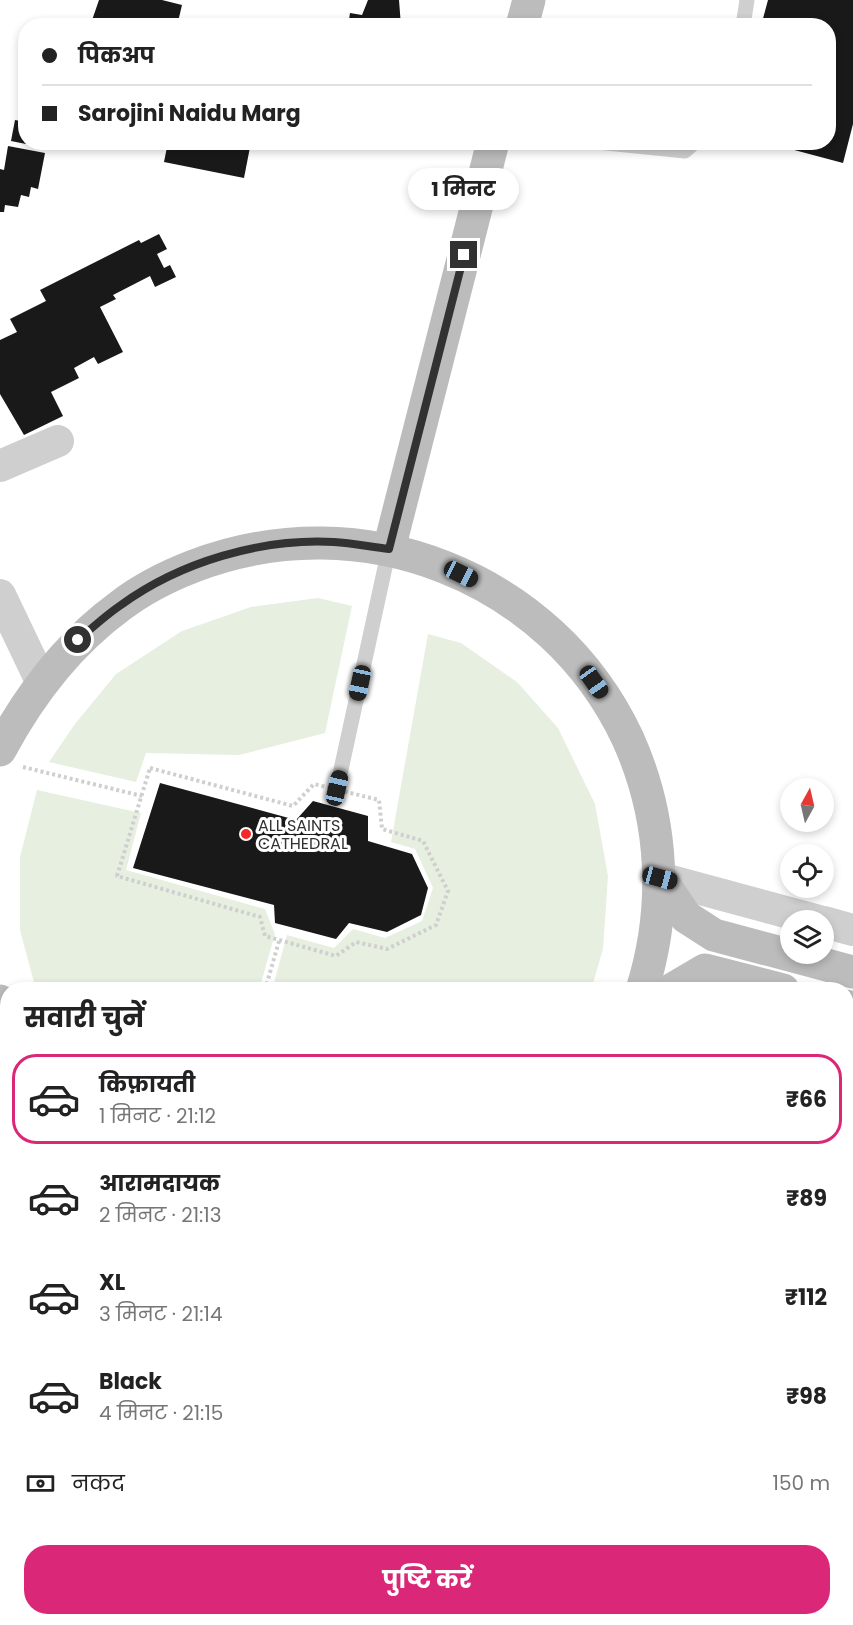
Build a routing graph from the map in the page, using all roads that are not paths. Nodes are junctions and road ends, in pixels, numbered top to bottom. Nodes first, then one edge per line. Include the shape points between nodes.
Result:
1 (529, 0) edge
2 (747, 0) edge
3 (524, 18) edge
4 (744, 18) edge
5 (490, 150) edge
6 (667, 150) edge
7 (687, 150) edge
8 (58, 441) dead end
9 (0, 466) edge
10 (389, 549) junction
11 (0, 595) edge
12 (42, 683) junction
13 (10, 758) edge
14 (337, 788) road end
15 (660, 878) junction
16 (780, 910) edge
17 (834, 925) edge
18 (853, 930) edge
19 (853, 972) edge
20 (645, 982) edge
21 (685, 982) edge
22 (752, 982) edge

1 - 3 main road
2 - 4 lane
5 - 10 main road
6 - 7 lane
8 - 9 street
10 - 12 main road via 322,542 277,544 222,556 170,576 121,604 78,640
10 - 14 lane
10 - 15 main road via 444,566 496,591 543,625 583,666 616,714 640,766 655,821
11 - 12 street
12 - 13 main road via 19,715
15 - 16 street
15 - 19 main road via 686,917 714,935
15 - 20 main road via 658,920
17 - 18 street
21 - 22 main road via 705,970

